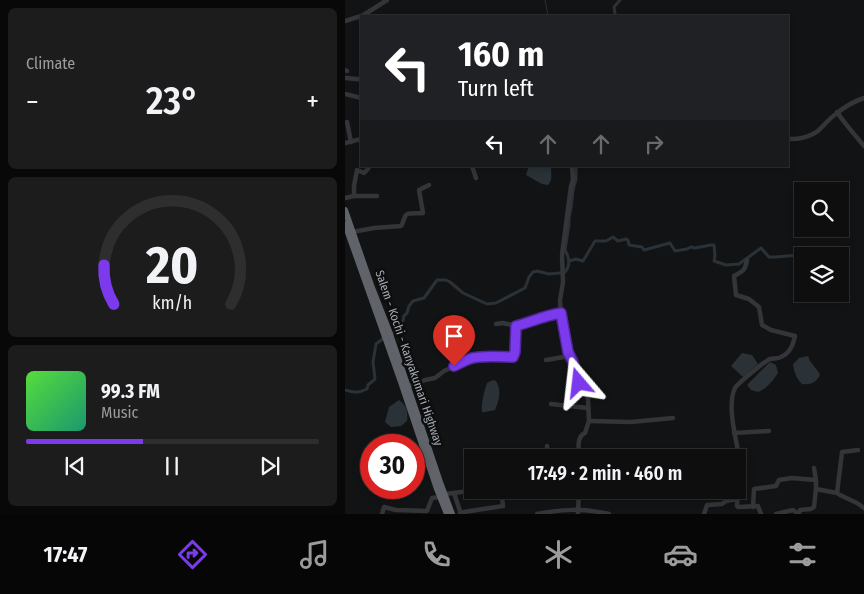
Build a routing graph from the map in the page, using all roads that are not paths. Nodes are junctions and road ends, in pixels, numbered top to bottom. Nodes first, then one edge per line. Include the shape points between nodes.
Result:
1 (387, 0) edge
2 (364, 15) edge
3 (360, 16) edge
4 (345, 20) edge
5 (346, 78) dead end
6 (360, 79) edge
7 (345, 94) edge
8 (360, 98) edge
9 (864, 98) edge
10 (837, 112) junction
11 (347, 122) dead end
12 (360, 139) edge
13 (789, 139) edge
14 (351, 142) junction
15 (345, 144) edge
16 (864, 146) edge
17 (369, 167) edge
18 (472, 167) edge
19 (572, 167) edge
20 (476, 178) dead end
21 (429, 185) dead end
22 (354, 196) junction
23 (377, 196) dead end
24 (345, 198) edge
25 (345, 210) edge
26 (347, 228) edge
27 (747, 260) dead end
28 (561, 313) junction
29 (496, 324) dead end
30 (516, 326) junction
31 (390, 342) junction
32 (570, 356) junction
33 (546, 360) dead end
34 (407, 386) junction
35 (551, 404) dead end
36 (588, 408) junction
37 (673, 418) dead end
38 (589, 421) junction
39 (769, 431) dead end
40 (734, 433) junction
41 (547, 446) dead end
42 (547, 449) edge
43 (579, 449) edge
44 (737, 449) edge
45 (859, 450) dead end
46 (814, 468) dead end
47 (816, 480) junction
48 (816, 489) junction
49 (464, 491) edge
50 (454, 493) junction
51 (837, 493) junction
52 (443, 496) junction
53 (502, 499) edge
54 (737, 499) joint
55 (753, 507) junction
56 (864, 508) edge
57 (579, 511) edge
58 (382, 514) edge
59 (447, 514) edge
60 (452, 514) edge
61 (461, 514) edge
62 (537, 514) edge
63 (609, 514) edge
64 (704, 514) edge
65 (761, 514) edge
66 (776, 514) edge
67 (799, 514) edge

1 - 2 street
3 - 4 street
5 - 6 street
7 - 8 street
9 - 10 street
10 - 13 street via 813,134
10 - 16 street
11 - 14 street
12 - 14 street
14 - 15 street
17 - 22 street via 364,173 357,170
18 - 20 street
19 - 28 street via 562,255
21 - 26 street via 419,190 423,213 408,214 403,225
22 - 23 street
22 - 24 street
25 - 26 highway, Salem - Kochi - Kanyakumari Highway
26 - 31 highway, Salem - Kochi - Kanyakumari Highway
27 - 40 street via 744,271 734,276 736,295 759,307 761,325 795,336 786,354 769,360 736,387 732,402
28 - 30 street
28 - 32 street
29 - 30 street
30 - 34 street via 513,357 471,358 435,378
31 - 34 highway, Salem - Kochi - Kanyakumari Highway
31 - 52 highway, Salem - Kochi - Kanyakumari Highway
32 - 33 street
32 - 36 street
34 - 52 highway, Salem - Kochi - Kanyakumari Highway
35 - 36 street
36 - 38 street
37 - 38 street
38 - 43 street via 585,433 579,438
39 - 40 street
40 - 44 street
41 - 42 street
45 - 51 street via 842,452
46 - 47 street
47 - 48 street
47 - 55 street via 792,478 779,480 776,486 756,489
48 - 51 street
48 - 67 street via 814,507 800,510
49 - 50 street
50 - 52 street
50 - 61 street
51 - 56 street
52 - 58 street via 432,498 427,511 384,507
52 - 59 highway, Salem - Kochi - Kanyakumari Highway
52 - 60 highway, Salem - Kochi - Kanyakumari Highway
53 - 61 street via 503,506
54 - 55 street via 738,507
54 - 64 street via 707,505
55 - 65 street via 758,506
57 - 62 street via 557,510
57 - 63 street
66 - 67 street via 793,510

